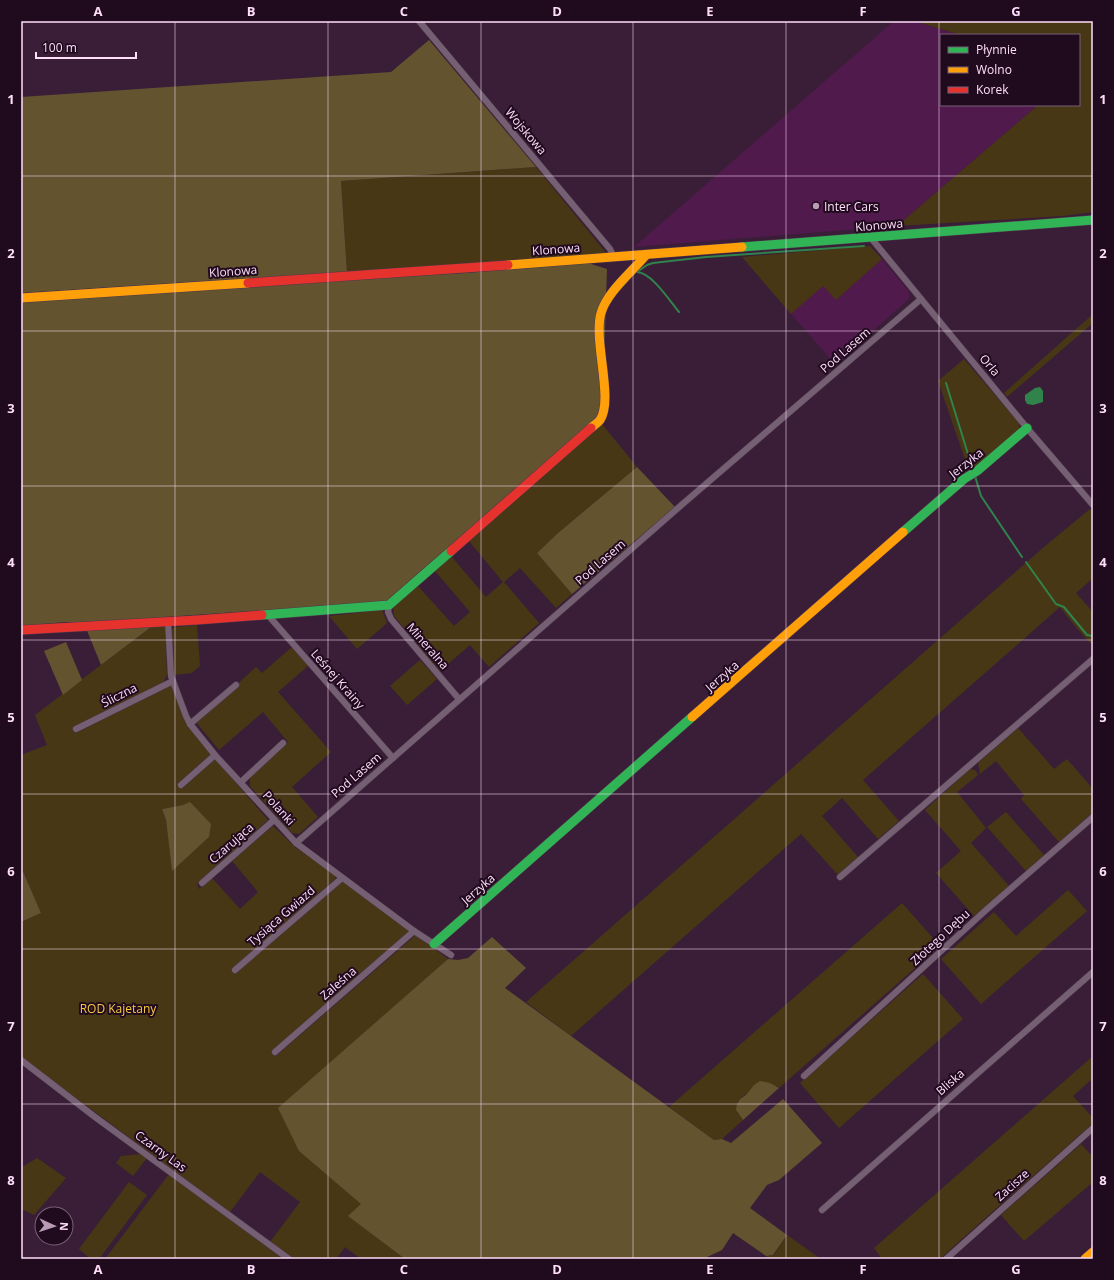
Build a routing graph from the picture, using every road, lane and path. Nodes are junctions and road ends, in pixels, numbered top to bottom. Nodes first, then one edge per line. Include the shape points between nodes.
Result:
1 (419, 21) edge
2 (1093, 220) edge
3 (871, 238) junction
4 (646, 255) junction
5 (614, 257) junction
6 (21, 298) edge
7 (920, 299) junction
8 (1027, 428) junction
9 (1093, 505) edge
10 (389, 605) junction
11 (267, 614) junction
12 (168, 621) junction
13 (21, 630) edge
14 (1093, 659) edge
15 (172, 681) junction
16 (236, 685) dead end
17 (459, 699) junction
18 (190, 724) junction
19 (76, 729) dead end
20 (283, 743) dead end
21 (215, 755) junction
22 (393, 758) junction
23 (241, 782) junction
24 (181, 785) dead end
25 (1093, 817) edge
26 (274, 820) junction
27 (296, 843) junction
28 (840, 877) dead end
29 (342, 878) junction
30 (202, 883) dead end
31 (414, 931) junction
32 (434, 944) junction
33 (451, 955) dead end
34 (235, 970) dead end
35 (1093, 972) edge
36 (275, 1052) dead end
37 (21, 1060) edge
38 (804, 1076) dead end
39 (1093, 1128) edge
40 (822, 1210) dead end
41 (1093, 1252) edge
42 (289, 1259) edge
43 (946, 1259) edge
44 (1085, 1259) edge

1 - 5 street, Wojskowa via 610,249
2 - 3 street, Klonowa
3 - 4 street, Klonowa
3 - 7 street, Orla
4 - 5 street, Klonowa
4 - 10 street via 608,300 602,311 599,334 605,401 600,420
5 - 6 street, Klonowa
7 - 8 street, Orla
7 - 17 street, Pod Lasem
8 - 9 street, Orla
8 - 32 street, Jerzyka via 958,484
10 - 11 street
10 - 17 street, Mineralna via 390,619
11 - 12 street
11 - 22 street, Leśnej Krainy
12 - 13 street
12 - 15 street, Polanki
14 - 28 street
15 - 18 street, Polanki
15 - 19 street, Śliczna
16 - 18 street
17 - 22 street, Pod Lasem
18 - 21 street, Polanki
20 - 23 street
21 - 23 street, Polanki
21 - 24 street
22 - 27 street, Pod Lasem
23 - 26 street, Polanki
25 - 38 street, Złotego Dębu via 986,910
26 - 27 street, Polanki
26 - 30 street, Czarująca
27 - 29 street, Polanki
29 - 31 street, Polanki
29 - 34 street, Tysiąca Gwiazd
31 - 32 street, Polanki
31 - 36 street, Zaleśna
32 - 33 street, Polanki
35 - 40 street, Bliska
37 - 42 street, Czarny Las
39 - 43 street, Zacisze
41 - 44 street

